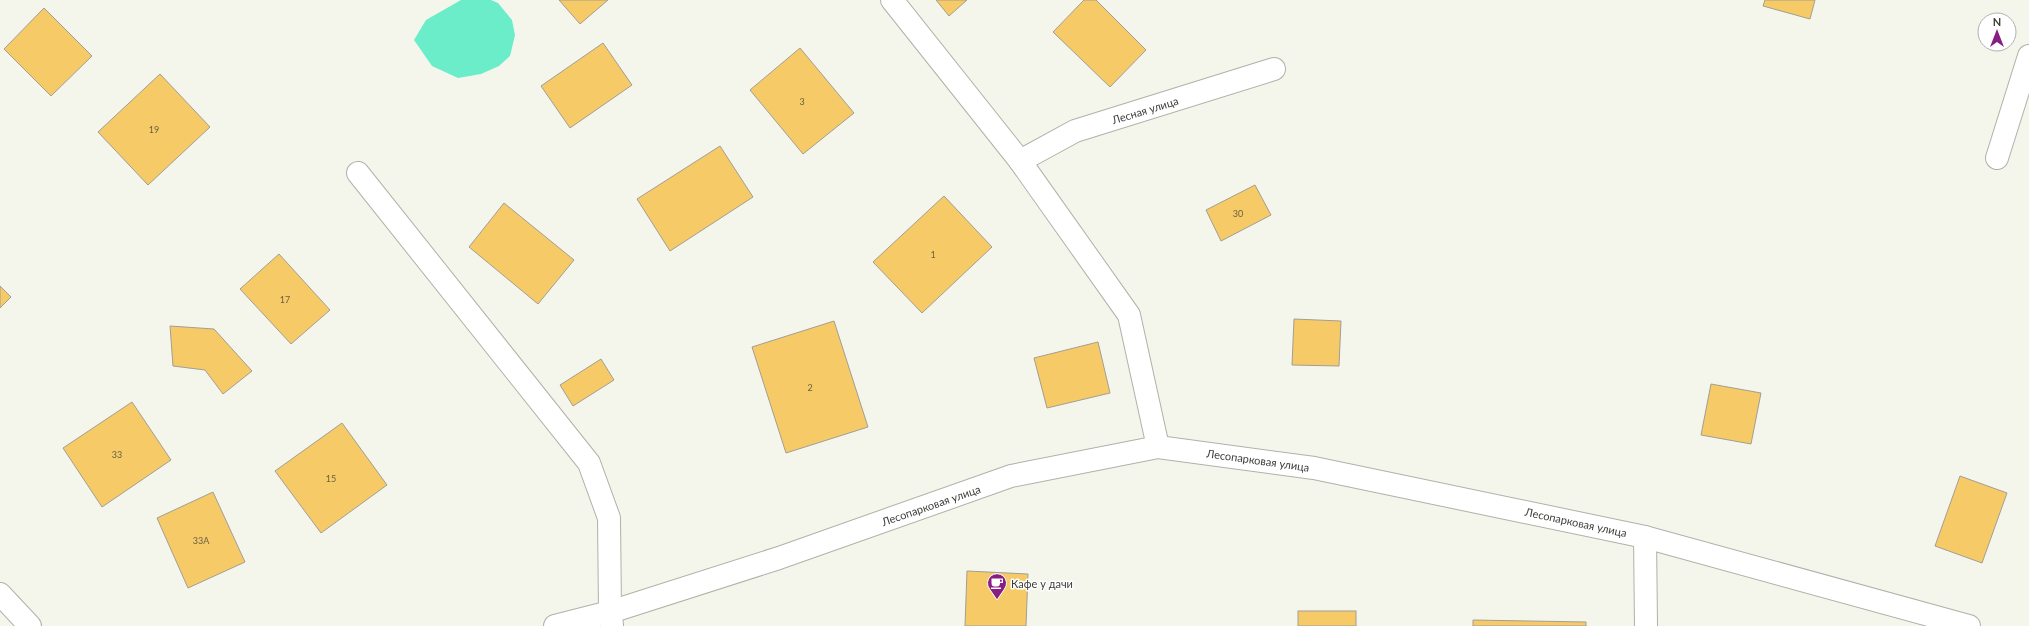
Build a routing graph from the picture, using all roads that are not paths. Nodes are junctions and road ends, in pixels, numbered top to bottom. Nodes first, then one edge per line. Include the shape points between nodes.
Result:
1 (892, 0) edge
2 (2029, 56) edge
3 (1274, 69) dead end
4 (1997, 158) dead end
5 (1020, 161) junction
6 (358, 174) dead end
7 (1158, 447) junction
8 (1645, 537) junction
9 (0, 594) edge
10 (611, 619) edge
11 (30, 626) edge
12 (555, 626) edge
13 (1646, 626) edge
14 (1969, 626) edge

1 - 5 street
2 - 4 street
3 - 5 street, Лесная улица via 1075,131
5 - 7 street via 1129,316
6 - 10 street via 590,463 609,518
7 - 8 street, Лесопарковая улица via 1314,468
7 - 10 street, Лесопарковая улица via 1011,476
8 - 13 street
8 - 14 street, Лесопарковая улица
9 - 11 street
10 - 12 street, Лесопарковая улица

